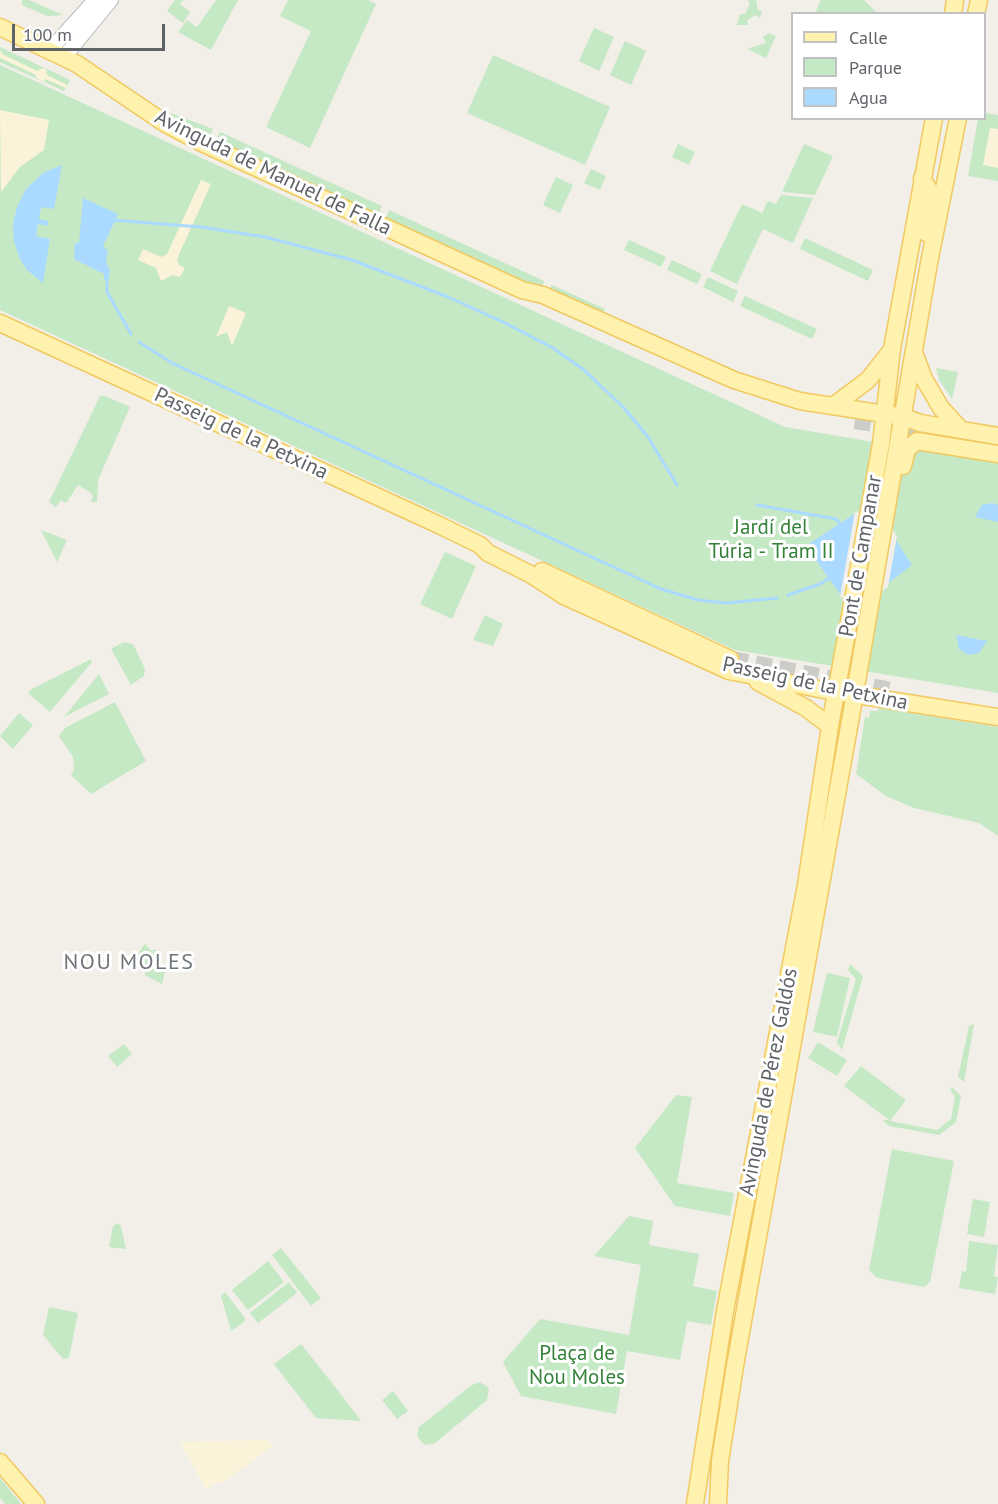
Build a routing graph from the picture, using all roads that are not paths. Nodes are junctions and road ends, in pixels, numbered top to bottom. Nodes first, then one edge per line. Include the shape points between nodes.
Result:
1 (95, 0) edge
2 (111, 0) edge
3 (0, 27) edge
4 (57, 53) junction
5 (934, 120) edge
6 (945, 120) edge
7 (958, 120) edge
8 (922, 178) junction
9 (946, 189) junction
10 (929, 263) junction
11 (522, 290) junction
12 (0, 323) edge
13 (892, 349) junction
14 (914, 353) junction
15 (833, 406) junction
16 (885, 413) junction
17 (904, 417) junction
18 (855, 421) tunnel mouth
19 (961, 430) junction
20 (998, 436) edge
21 (895, 446) junction
22 (998, 454) edge
23 (730, 665) junction
24 (850, 669) junction
25 (896, 691) tunnel mouth
26 (836, 692) junction
27 (855, 695) junction
28 (998, 707) edge
29 (998, 717) edge
30 (830, 726) junction
31 (720, 1461) junction
32 (0, 1462) edge
33 (698, 1502) edge
34 (36, 1504) edge
35 (718, 1504) edge

1 - 4 street
2 - 4 street
3 - 4 main road, Avinguda de Manuel de Falla
4 - 11 main road, Avinguda de Manuel de Falla via 180,133
5 - 8 main road
6 - 9 main road via 938,159
7 - 9 main road
8 - 10 main road via 931,193 925,237
8 - 13 main road
9 - 10 main road
10 - 14 main road
11 - 15 main road, Avinguda de Manuel de Falla via 734,380 801,401
11 - 18 main road, Avinguda de Manuel de Falla via 540,303 749,396 803,412
12 - 23 main road, Passeig de la Petxina via 480,545 491,546
13 - 15 main road via 868,380
13 - 16 main road
14 - 17 main road
14 - 19 main road via 941,408
15 - 16 main road, Avinguda de Manuel de Falla
16 - 17 main road, Avinguda de Manuel de Falla
16 - 21 main road
17 - 19 main road, Avinguda de Manuel de Falla
17 - 21 main road
19 - 20 main road, Avinguda de Manuel de Falla
21 - 22 main road via 917,441
21 - 24 main road, Pont de Campanar
21 - 24 main road, Pont de Campanar via 888,502
23 - 26 main road, Passeig de la Petxina
23 - 30 main road
24 - 26 main road, Avinguda de Pérez Galdós
24 - 27 main road, Avinguda de Pérez Galdós
25 - 28 main road, Passeig de la Petxina
26 - 27 main road, Passeig de la Petxina
26 - 30 main road, Avinguda de Pérez Galdós
27 - 29 main road, Passeig de la Petxina
27 - 31 main road, Avinguda de Pérez Galdós
30 - 33 main road, Avinguda de Pérez Galdós via 802,910 725,1311
31 - 33 main road, Avinguda de Pérez Galdós
31 - 35 main road, Avinguda de Pérez Galdós
32 - 34 main road

